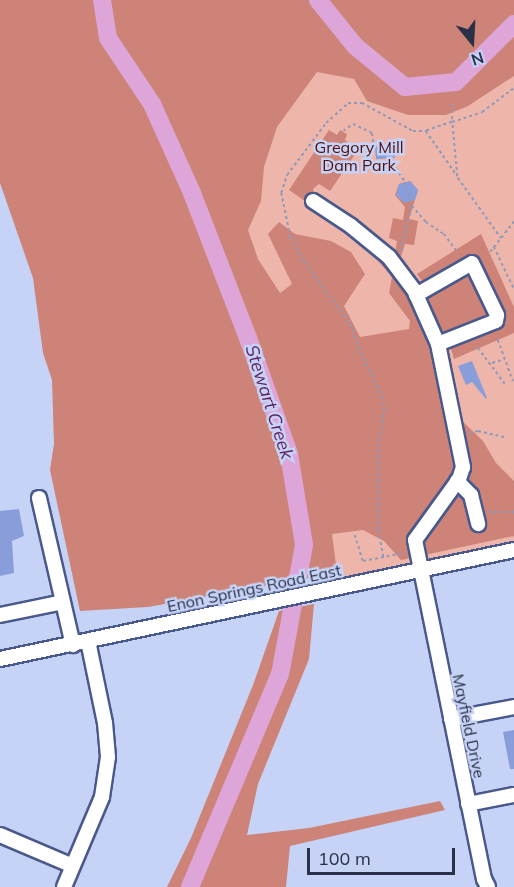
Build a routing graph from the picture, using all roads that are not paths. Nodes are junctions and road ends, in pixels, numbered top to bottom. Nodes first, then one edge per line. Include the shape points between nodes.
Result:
1 (313, 201) dead end
2 (416, 295) junction
3 (438, 344) junction
4 (457, 481) junction
5 (39, 498) dead end
6 (478, 524) dead end
7 (514, 550) edge
8 (420, 570) junction
9 (63, 602) junction
10 (0, 615) edge
11 (88, 641) junction
12 (73, 645) junction
13 (0, 659) edge
14 (514, 707) edge
15 (451, 719) junction
16 (514, 795) edge
17 (468, 804) junction
18 (0, 835) edge
19 (73, 866) junction
20 (64, 887) edge
21 (488, 887) edge

1 - 2 street via 351,226 396,267
2 - 3 street
2 - 3 street via 472,263 497,315 496,321
3 - 4 street via 463,467
4 - 6 street via 471,495
4 - 8 street, Mayfield Drive via 415,540
5 - 9 street
7 - 8 street, Enon Springs Road East
8 - 11 street, Enon Springs Road East
8 - 15 street, Mayfield Drive
9 - 10 street
9 - 12 street
11 - 12 street, Enon Springs Road East
11 - 19 street via 108,757 102,797
12 - 13 street, Enon Springs Road East
14 - 15 street
15 - 17 street, Mayfield Drive
16 - 17 street
17 - 21 street, Mayfield Drive
18 - 19 street
19 - 20 street

